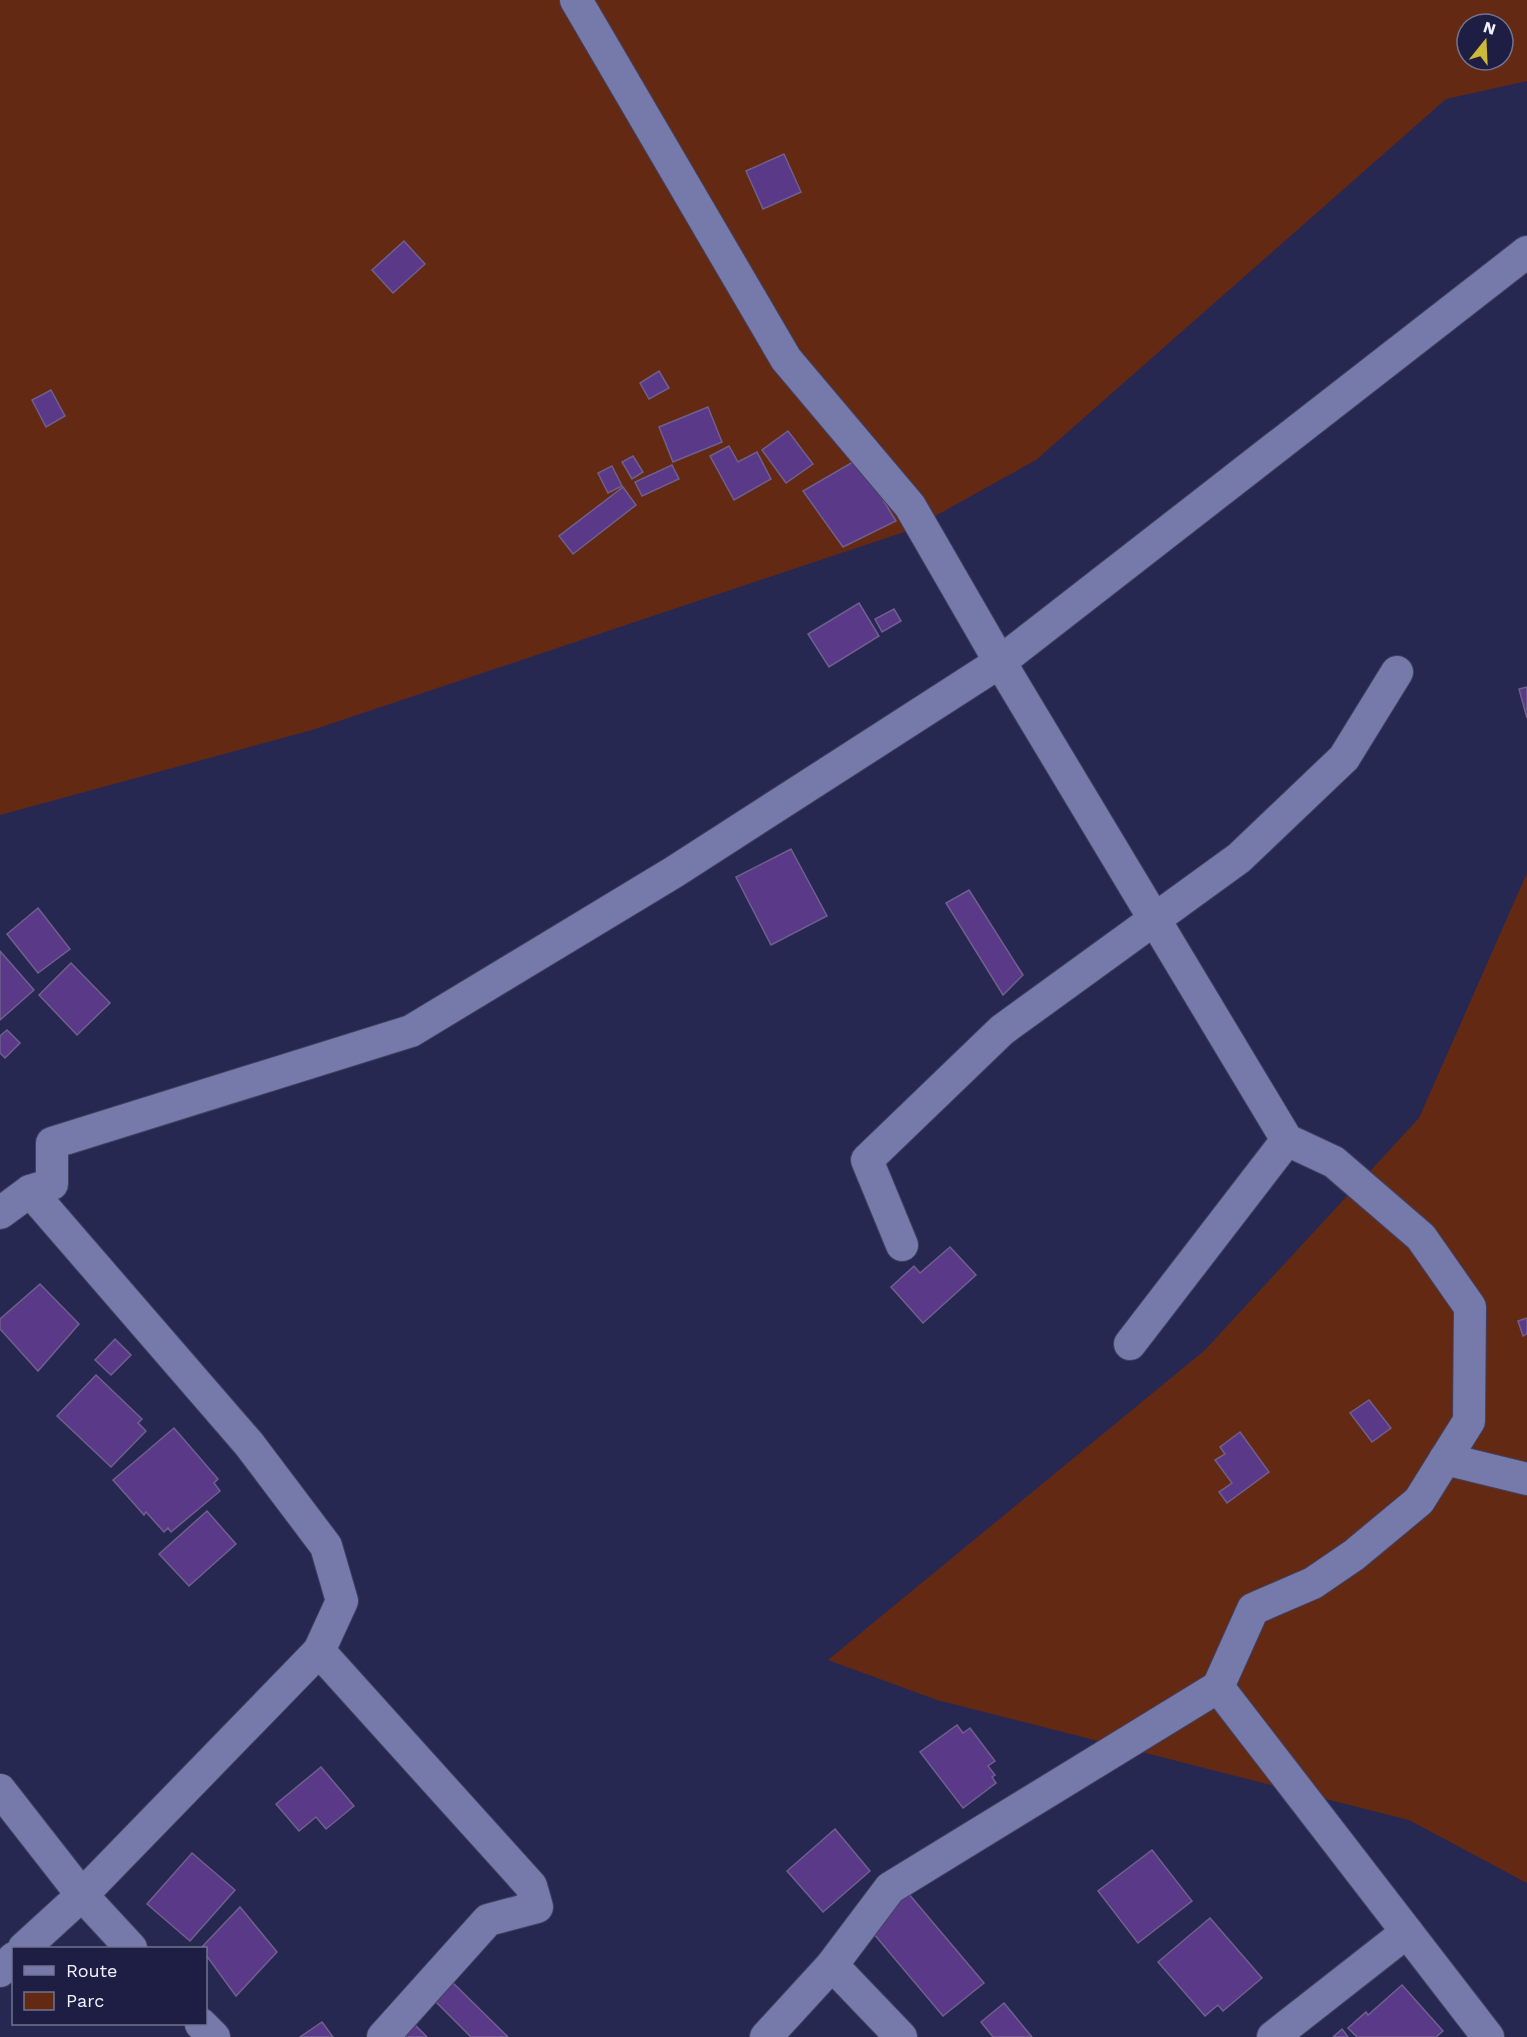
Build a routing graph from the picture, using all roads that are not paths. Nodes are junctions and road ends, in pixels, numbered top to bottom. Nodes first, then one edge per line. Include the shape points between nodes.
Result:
1 (576, 0) edge
2 (1527, 252) edge
3 (1000, 662) junction
4 (1397, 672) dead end
5 (1155, 920) junction
6 (1287, 1140) junction
7 (30, 1191) junction
8 (0, 1213) edge
9 (902, 1245) dead end
10 (1130, 1344) dead end
11 (1445, 1459) junction
12 (1527, 1479) edge
13 (319, 1651) junction
14 (1218, 1687) junction
15 (0, 1790) edge
16 (82, 1895) junction
17 (1407, 1932) junction
18 (25, 1947) edge
19 (130, 1947) edge
20 (12, 1960) edge
21 (832, 1965) junction
22 (0, 1971) edge
23 (202, 2025) edge
24 (214, 2037) edge
25 (382, 2037) edge
26 (766, 2037) edge
27 (901, 2037) edge
28 (1273, 2037) edge
29 (1488, 2037) edge

1 - 3 street via 786,359 910,506
2 - 3 street
3 - 5 street
3 - 7 street via 674,872 411,1031 52,1143 52,1184
4 - 5 street via 1344,758 1239,858
5 - 6 street
5 - 9 street via 1002,1030 867,1160
6 - 10 street
6 - 11 street via 1334,1162 1421,1237 1470,1307 1469,1421
7 - 8 street
7 - 13 street via 249,1444 326,1546 342,1601
11 - 12 street
11 - 14 street via 1419,1501 1354,1555 1313,1583 1253,1609
13 - 16 street
13 - 25 street via 531,1886 537,1907 488,1920
14 - 17 street
14 - 21 street via 890,1888
15 - 16 street
16 - 18 street
16 - 19 street
17 - 28 street
17 - 29 street
20 - 22 street
21 - 26 street
21 - 27 street
23 - 24 street

